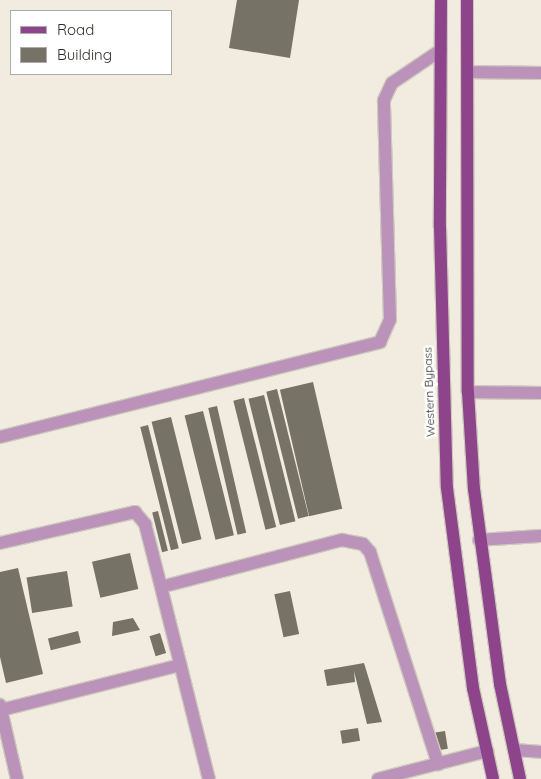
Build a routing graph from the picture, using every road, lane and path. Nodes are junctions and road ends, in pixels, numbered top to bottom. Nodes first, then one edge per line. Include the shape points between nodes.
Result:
1 (441, 0) edge
2 (467, 0) edge
3 (441, 50) junction
4 (468, 72) junction
5 (541, 73) edge
6 (468, 392) junction
7 (541, 392) edge
8 (0, 437) edge
9 (541, 536) edge
10 (479, 540) junction
11 (0, 543) edge
12 (161, 587) junction
13 (180, 665) junction
14 (1, 707) edge
15 (514, 750) junction
16 (486, 751) junction
17 (541, 752) edge
18 (438, 764) junction
19 (17, 779) edge
20 (209, 779) edge
21 (378, 779) edge
22 (493, 779) edge
23 (520, 779) edge

1 - 3 main road, Western Bypass
2 - 4 main road
3 - 8 street via 392,83 384,100 390,320 380,342
3 - 16 main road, Western Bypass via 440,227 447,488 456,580
4 - 5 street
4 - 6 main road
6 - 7 street
6 - 10 main road
9 - 10 street
10 - 15 main road
11 - 12 street via 134,512 145,524
12 - 13 street
12 - 18 street via 342,540 363,544 370,552
13 - 14 street
13 - 20 street
14 - 19 street
15 - 17 street
15 - 23 main road
16 - 18 street
16 - 22 main road, Western Bypass
18 - 21 street

